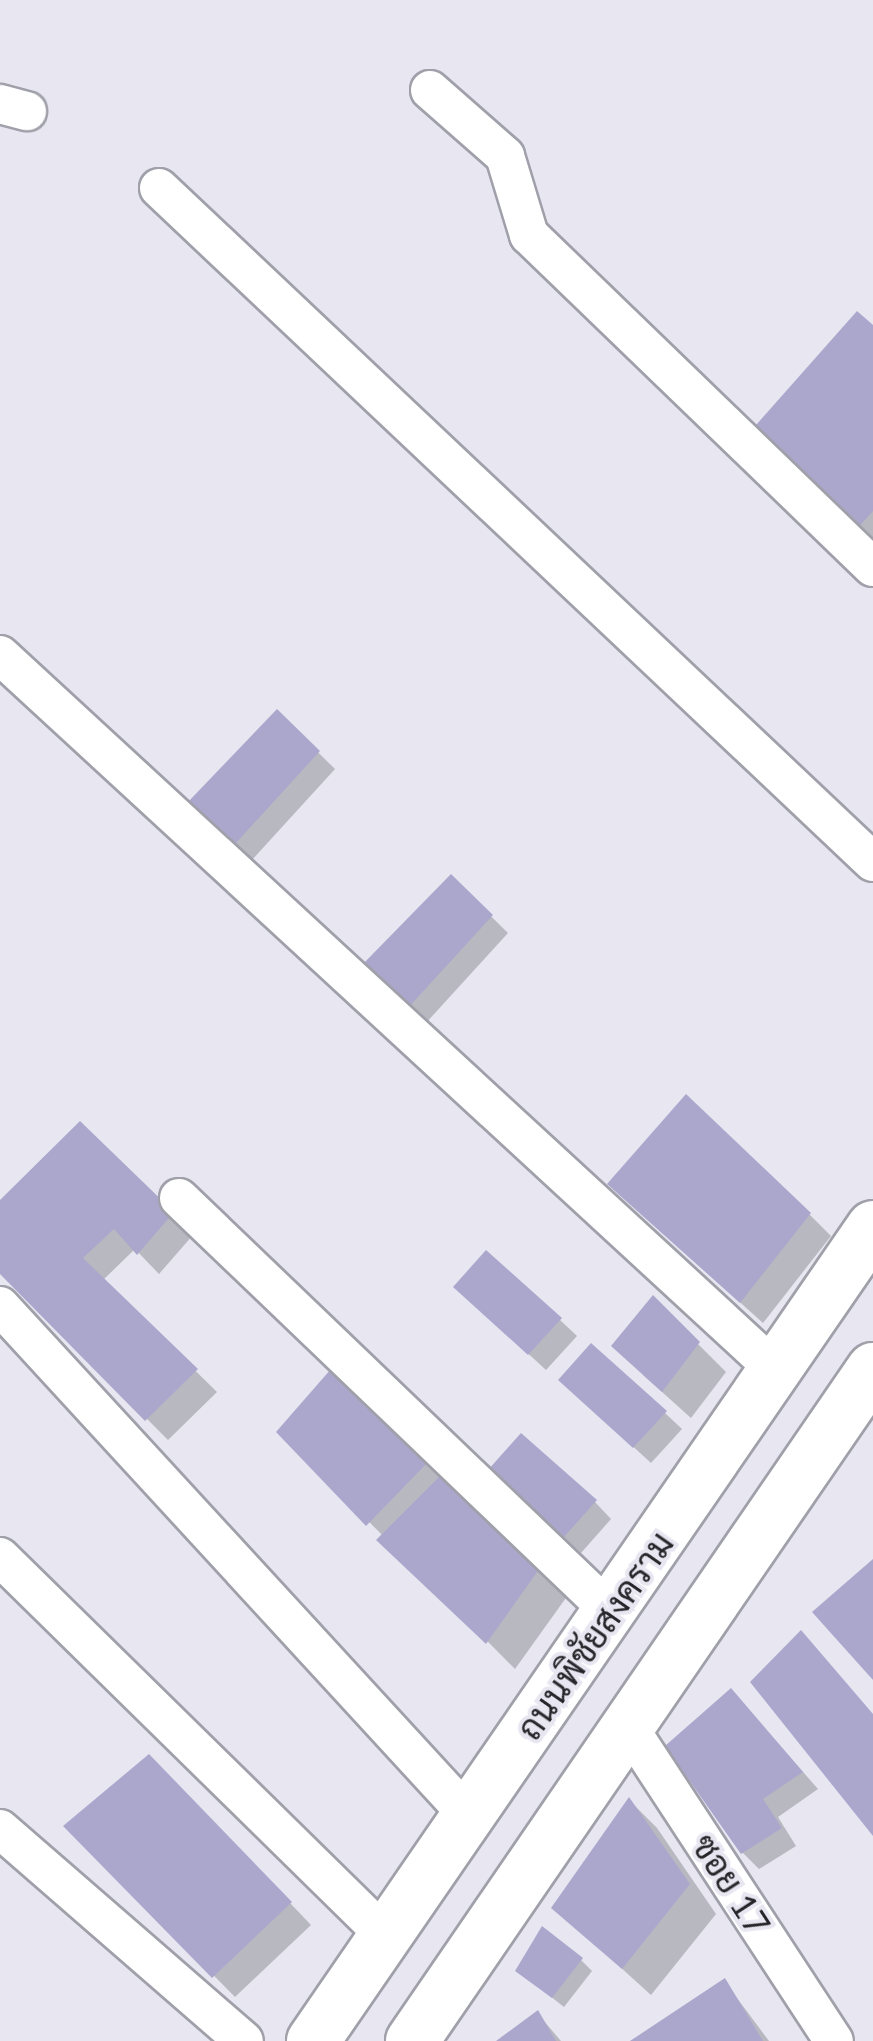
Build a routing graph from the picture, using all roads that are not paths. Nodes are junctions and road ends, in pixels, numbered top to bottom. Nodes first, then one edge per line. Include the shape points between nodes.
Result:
1 (430, 90) dead end
2 (159, 188) dead end
3 (873, 568) edge
4 (0, 655) edge
5 (873, 862) edge
6 (179, 1198) dead end
7 (873, 1227) edge
8 (0, 1306) edge
9 (873, 1369) edge
10 (776, 1370) junction
11 (0, 1556) edge
12 (610, 1611) junction
13 (629, 1728) junction
14 (469, 1816) junction
15 (0, 1829) edge
16 (386, 1936) junction
17 (244, 2041) edge
18 (313, 2041) edge
19 (412, 2041) edge
20 (834, 2041) edge

1 - 3 street via 505,156 529,236
2 - 5 street
4 - 10 street
6 - 12 street
7 - 10 main road, ถนนพิชัยสงคราม
8 - 14 street
9 - 13 main road
10 - 12 main road, ถนนพิชัยสงคราม
11 - 16 street
12 - 14 main road, ถนนพิชัยสงคราม
13 - 19 main road
13 - 20 street, ซอย 17
14 - 16 main road, ถนนพิชัยสงคราม
15 - 17 street
16 - 18 main road, ถนนพิชัยสงคราม

